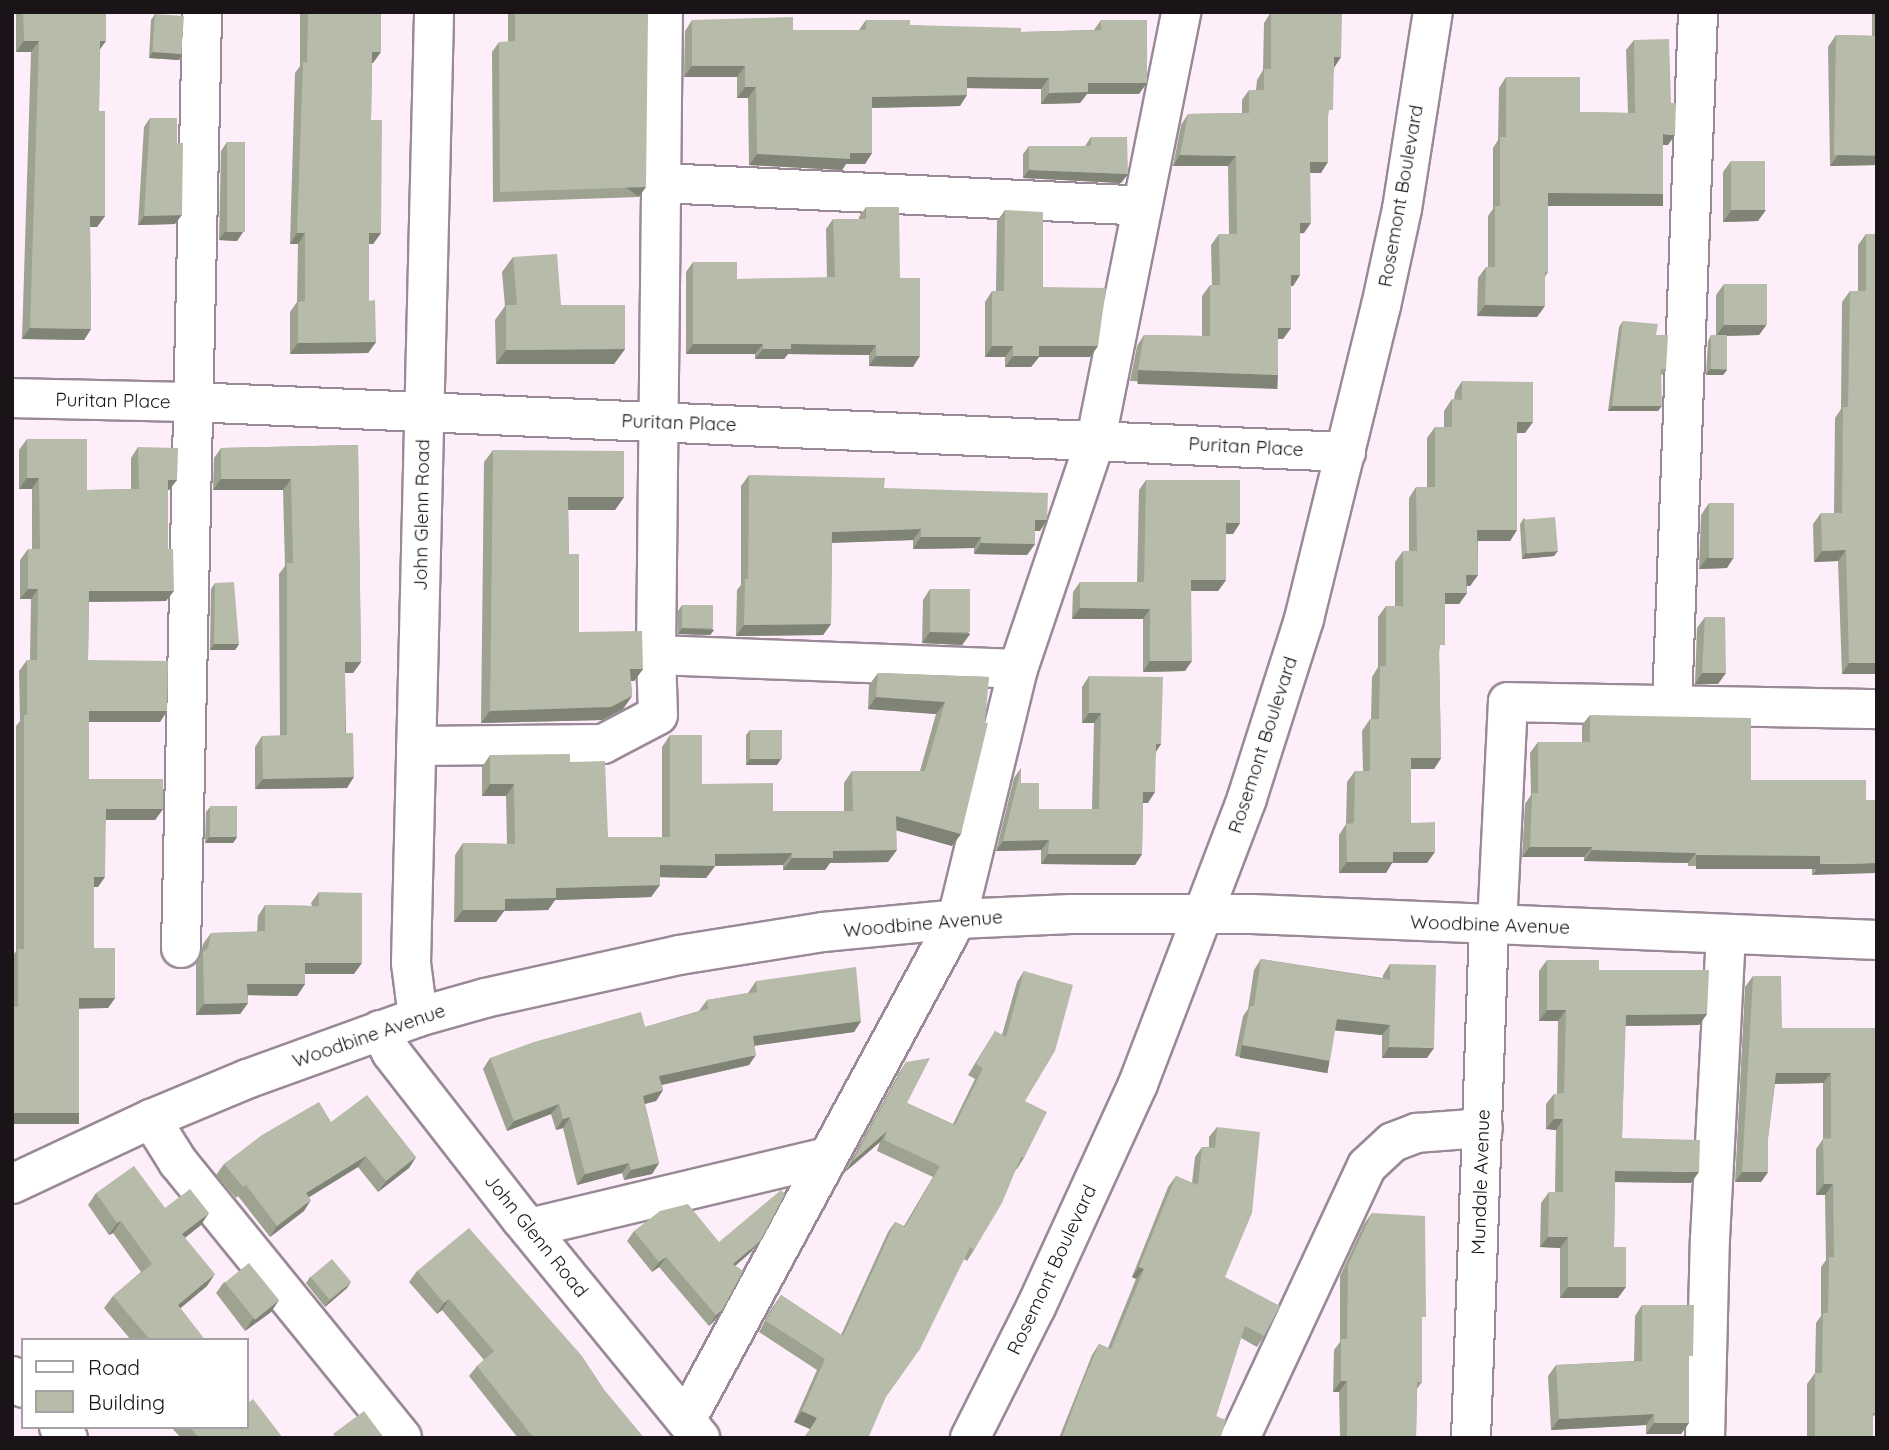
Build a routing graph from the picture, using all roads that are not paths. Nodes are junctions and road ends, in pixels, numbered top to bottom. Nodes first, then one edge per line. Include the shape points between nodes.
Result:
1 (202, 12) edge
2 (434, 12) edge
3 (663, 12) edge
4 (1181, 12) edge
5 (1433, 12) edge
6 (1698, 12) edge
7 (661, 183) junction
8 (1142, 206) junction
9 (12, 398) edge
10 (191, 402) junction
11 (425, 413) junction
12 (661, 422) junction
13 (1096, 439) junction
14 (1346, 453) junction
15 (656, 655) junction
16 (1018, 669) junction
17 (1672, 705) junction
18 (1877, 709) edge
19 (416, 746) junction
20 (1204, 914) junction
21 (957, 919) junction
22 (1493, 926) junction
23 (1726, 934) junction
24 (1877, 940) edge
25 (181, 948) dead end
26 (418, 1017) junction
27 (380, 1030) junction
28 (151, 1119) junction
29 (1483, 1128) junction
30 (828, 1157) junction
31 (12, 1184) edge
32 (529, 1228) junction
33 (693, 1429) edge
34 (402, 1438) edge
35 (970, 1438) edge
36 (1240, 1438) edge
37 (1471, 1438) edge
38 (1705, 1438) edge

1 - 10 street
2 - 11 street, John Glenn Road
3 - 7 street
4 - 8 street
5 - 14 street, Rosemont Boulevard via 1402,209
6 - 17 street
7 - 8 street
7 - 12 street
8 - 13 street
9 - 10 street, Puritan Place
10 - 11 street, Puritan Place
10 - 25 street
11 - 12 street, Puritan Place
11 - 19 street, John Glenn Road
12 - 13 street, Puritan Place
12 - 15 street
13 - 14 street, Puritan Place
13 - 16 street
14 - 20 street, Rosemont Boulevard via 1304,619
15 - 16 street
15 - 19 street via 658,715 603,744
16 - 21 street
17 - 18 street
17 - 22 street, Mundale Avenue via 1508,702
19 - 26 street, John Glenn Road via 411,963
20 - 21 street, Woodbine Avenue
20 - 22 street, Woodbine Avenue
20 - 35 street, Rosemont Boulevard via 1138,1084
21 - 26 street, Woodbine Avenue via 823,932 679,955
21 - 30 street
22 - 23 street, Woodbine Avenue
22 - 29 street, Mundale Avenue
23 - 24 street, Woodbine Avenue
23 - 38 street
26 - 27 street, Woodbine Avenue
27 - 28 street, Woodbine Avenue
27 - 32 street, John Glenn Road via 391,1052
28 - 31 street, Woodbine Avenue
28 - 34 street via 178,1162
29 - 36 street via 1417,1133 1393,1142 1367,1166
29 - 37 street, Mundale Avenue
30 - 32 street
30 - 33 street
32 - 33 street, John Glenn Road

